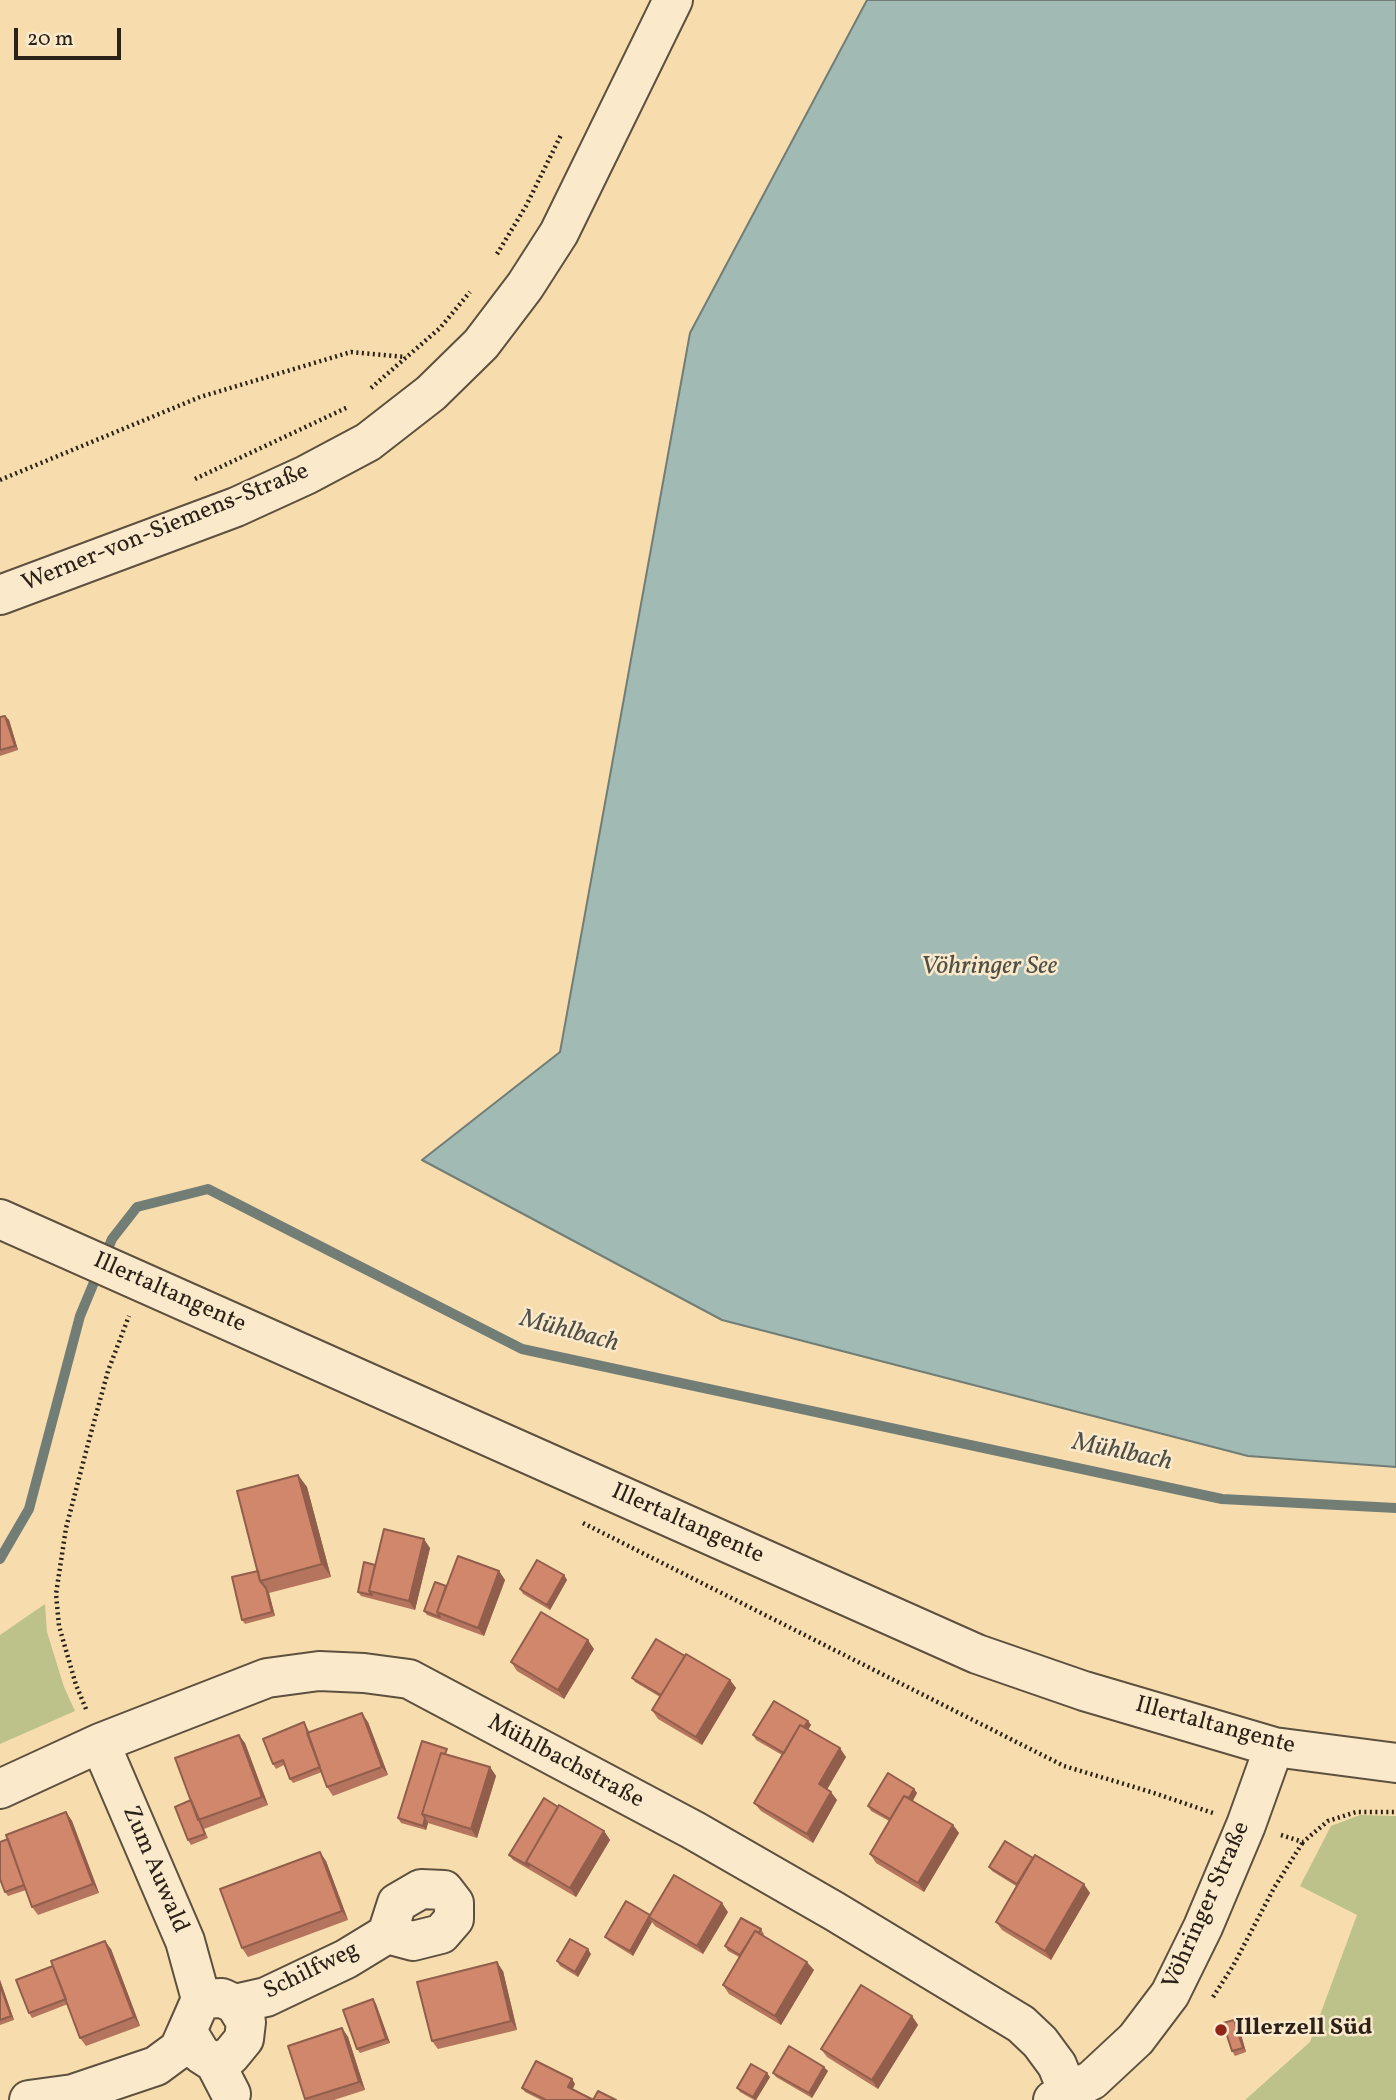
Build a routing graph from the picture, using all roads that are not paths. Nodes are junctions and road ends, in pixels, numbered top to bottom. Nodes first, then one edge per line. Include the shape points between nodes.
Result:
1 (673, 0) edge
2 (0, 595) edge
3 (0, 1219) edge
4 (100, 1743) junction
5 (1274, 1747) junction
6 (1396, 1763) edge
7 (0, 1789) edge
8 (387, 1934) dead end
9 (208, 2011) junction
10 (1061, 2096) edge
11 (29, 2100) edge

1 - 2 street, Werner-von-Siemens-Straße via 558,233 481,344 431,393 368,442 306,475 236,507
3 - 5 street, Illertaltangente via 977,1654
4 - 7 street, Mühlbachstraße
4 - 9 street, Zum Auwald via 185,1941
4 - 10 street, Mühlbachstraße via 267,1678 319,1671 409,1679 693,1830 1021,2024 1057,2065
5 - 6 street, Illertaltangente
5 - 10 street, Vöhringer Straße via 1246,1825 1170,1994 1136,2039 1091,2080
8 - 9 street, Schilfweg via 265,1997
9 - 9 street, Zum Auwald via 201,2054 223,2078 230,2056 244,2039 246,2022
9 - 11 street via 179,2049 156,2066 73,2094

